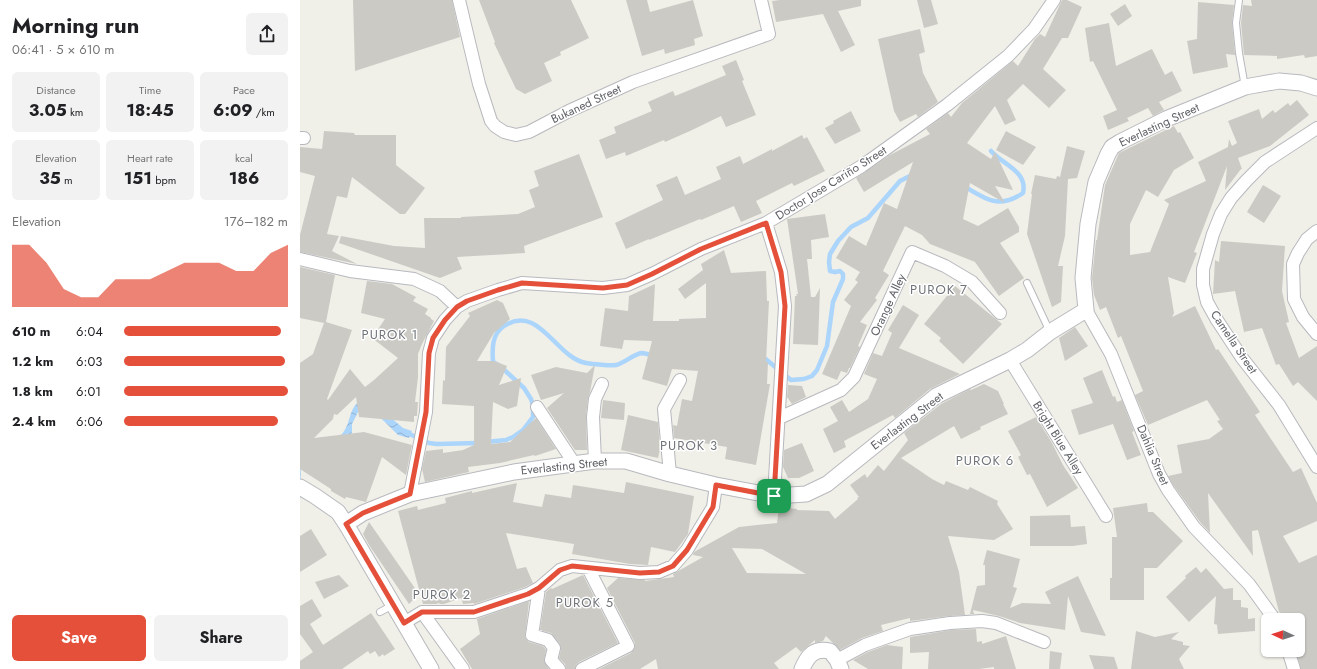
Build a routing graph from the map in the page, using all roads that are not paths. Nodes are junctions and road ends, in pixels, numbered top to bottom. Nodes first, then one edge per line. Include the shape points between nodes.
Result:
1 (459, 0) edge
2 (761, 0) edge
3 (1054, 0) edge
4 (1239, 0) edge
5 (1245, 87) junction
6 (1317, 88) edge
7 (1317, 128) edge
8 (766, 223) junction
9 (1317, 231) edge
10 (300, 259) edge
11 (1027, 283) dead end
12 (457, 307) junction
13 (1086, 310) junction
14 (1000, 313) dead end
15 (1050, 332) junction
16 (1317, 334) edge
17 (1010, 360) junction
18 (680, 380) dead end
19 (602, 384) dead end
20 (537, 407) dead end
21 (779, 418) junction
22 (595, 461) junction
23 (574, 464) junction
24 (1317, 467) edge
25 (670, 474) junction
26 (716, 485) junction
27 (300, 487) edge
28 (410, 494) junction
29 (774, 496) junction
30 (1106, 516) dead end
31 (346, 524) junction
32 (588, 568) junction
33 (539, 588) junction
34 (422, 612) junction
35 (1270, 613) edge
36 (404, 623) junction
37 (1044, 642) dead end
38 (1290, 657) edge
39 (839, 664) edge
40 (431, 669) edge
41 (463, 669) edge
42 (559, 669) edge
43 (582, 669) edge
44 (802, 669) edge
45 (1294, 669) edge

1 - 2 street, Bukaned Street via 479,84 491,121 504,132 516,135 529,132 633,82 770,34
3 - 8 street, Doctor Jose Cariño Street via 1034,29 1008,56 947,105 862,166
4 - 5 lane via 1236,23
5 - 6 street, Everlasting Street via 1279,81
5 - 13 street, Everlasting Street via 1166,120 1112,147 1096,182 1088,224 1083,278
7 - 24 street, Camella Street via 1265,162 1232,198 1221,214 1213,234 1203,269 1203,285 1217,320 1242,358 1279,405
8 - 12 street, Doctor Jose Cariño Street via 701,249 627,285 603,288 522,283 467,301
8 - 21 street via 781,272 785,306
9 - 16 street via 1307,239 1293,264 1294,299 1303,317
10 - 12 street via 350,271 414,279 440,291
11 - 15 lane
12 - 28 street, Doctor Jose Cariño Street via 433,338 429,353 426,412
13 - 15 street, Everlasting Street
13 - 35 street, Dahlia Street via 1111,354 1159,474 1168,490 1194,527 1249,584
14 - 21 street, Orange Alley via 972,282 945,266 912,252 854,377 841,390
15 - 17 street, Everlasting Street
17 - 29 street, Everlasting Street via 936,396 828,484 806,494
17 - 30 street, Bright Blue Alley
18 - 25 street via 664,409
19 - 22 street via 595,399 593,417
20 - 23 street
21 - 29 street
22 - 23 street, Everlasting Street
22 - 25 street, Everlasting Street via 626,461
23 - 28 street, Everlasting Street via 514,472
25 - 26 street, Everlasting Street
26 - 29 street, Everlasting Street
26 - 32 street via 713,507 687,550 673,566 659,572 640,573
27 - 31 street via 338,512
28 - 31 street, Everlasting Street via 363,513
31 - 36 street via 387,608
32 - 33 street via 572,566 560,570
32 - 43 street via 628,646
33 - 34 street via 474,612
33 - 42 street via 532,635 548,640 554,648 551,660
34 - 36 street
34 - 41 street
36 - 40 street
37 - 39 street via 996,623 950,623 910,629 865,645
38 - 45 street
39 - 44 street via 830,651 821,649 806,659

